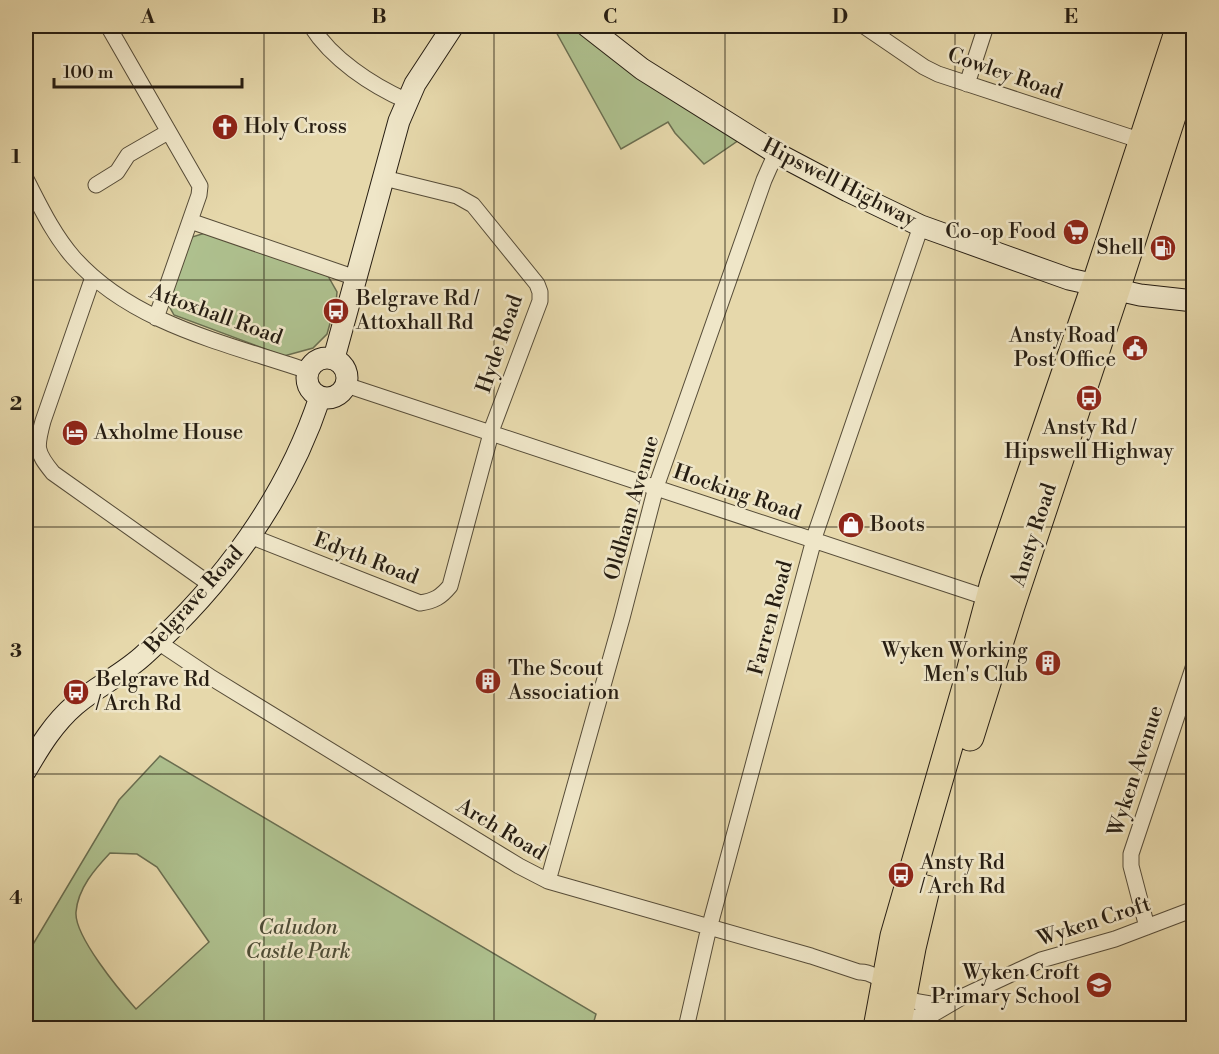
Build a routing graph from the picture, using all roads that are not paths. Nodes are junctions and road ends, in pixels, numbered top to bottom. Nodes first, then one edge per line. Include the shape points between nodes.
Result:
1 (108, 26) edge
2 (311, 26) edge
3 (453, 26) edge
4 (587, 26) edge
5 (864, 26) edge
6 (986, 26) edge
7 (1180, 26) edge
8 (1194, 48) edge
9 (967, 84) junction
10 (407, 101) junction
11 (168, 132) junction
12 (1142, 141) junction
13 (776, 153) junction
14 (384, 178) junction
15 (26, 179) edge
16 (96, 185) dead end
17 (190, 221) junction
18 (921, 226) junction
19 (93, 277) junction
20 (356, 278) junction
21 (1106, 288) junction
22 (1194, 301) edge
23 (156, 318) junction
24 (334, 358) junction
25 (308, 370) junction
26 (346, 385) junction
27 (320, 397) junction
28 (491, 433) junction
29 (31, 443) edge
30 (656, 487) junction
31 (250, 536) junction
32 (814, 541) junction
33 (211, 585) junction
34 (993, 600) junction
35 (158, 642) junction
36 (1194, 665) edge
37 (26, 770) edge
38 (548, 881) junction
39 (1194, 909) edge
40 (1147, 927) junction
41 (709, 928) junction
42 (890, 1009) edge
43 (686, 1029) edge

1 - 11 street
2 - 10 street via 325,44 371,83
3 - 10 street
4 - 13 street, Hipswell Highway via 642,69
5 - 9 street, Cowley Road via 924,67
6 - 9 street
7 - 12 highway, Ansty Road
8 - 21 highway, Ansty Road
9 - 12 street, Cowley Road
10 - 14 street
11 - 16 street via 128,155 117,172
11 - 17 street via 200,186
12 - 21 highway, Ansty Road
13 - 18 street, Hipswell Highway
13 - 30 street, Oldham Avenue
14 - 20 street
14 - 28 street, Hyde Road via 457,196 473,205 537,284 540,302
15 - 19 street, Attoxhall Road via 60,240
17 - 20 street
17 - 23 street
18 - 21 street, Hipswell Highway
18 - 32 street, Farren Road
19 - 23 street, Attoxhall Road
19 - 29 street via 43,421
20 - 24 street
21 - 22 street, Hipswell Highway
21 - 34 highway, Ansty Road
23 - 25 street, Attoxhall Road
24 - 25 street via 321,358
24 - 26 street via 344,368
25 - 27 street via 309,387
26 - 27 street via 333,397
26 - 28 street, Hocking Road
27 - 31 street, Belgrave Road via 286,478
28 - 30 street, Hocking Road
28 - 31 street, Edyth Road via 450,586 432,602 420,603
29 - 33 street via 52,473
30 - 32 street, Hocking Road
30 - 38 street, Oldham Avenue
31 - 33 street, Belgrave Road
32 - 34 street, Hocking Road
32 - 41 street, Farren Road
33 - 35 street, Belgrave Road
34 - 42 highway, Ansty Road via 930,876
35 - 37 street, Belgrave Road via 66,713 45,736
35 - 38 street, Arch Road
36 - 40 street, Wyken Avenue via 1131,854
38 - 41 street, Arch Road
39 - 40 street, Wyken Croft
40 - 42 street, Wyken Croft via 1041,960 935,1013 915,1018
41 - 42 street, Arch Road via 859,972
41 - 43 street, Farren Road

